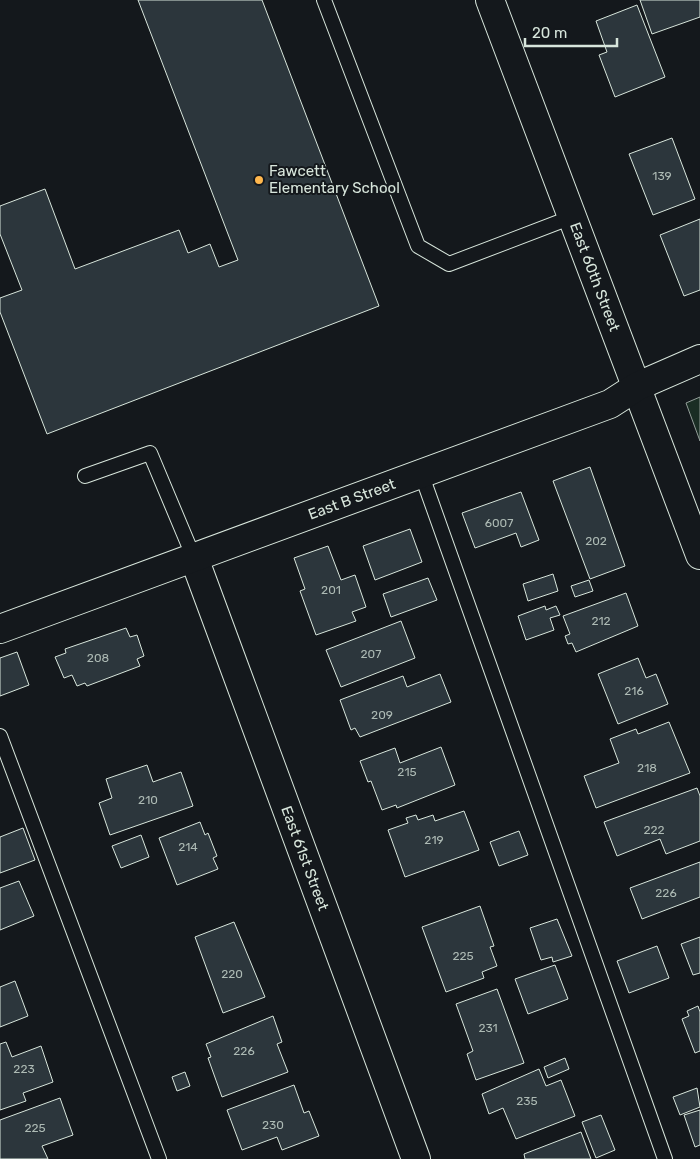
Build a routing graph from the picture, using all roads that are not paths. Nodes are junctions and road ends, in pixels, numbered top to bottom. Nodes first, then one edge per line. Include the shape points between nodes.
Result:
1 (324, 0) edge
2 (490, 0) edge
3 (572, 216) junction
4 (700, 359) edge
5 (638, 386) junction
6 (421, 473) junction
7 (85, 476) dead end
8 (700, 555) edge
9 (194, 558) junction
10 (0, 629) edge
11 (0, 736) edge
12 (159, 1159) edge
13 (416, 1159) edge
14 (665, 1159) edge

1 - 3 lane via 418,246 449,264
2 - 3 street, East 60th Street
3 - 5 street, East 60th Street
4 - 5 street, East B Street
5 - 6 street, East B Street via 610,404
5 - 8 street, East 60th Street
6 - 9 street, East B Street
6 - 14 lane
7 - 9 lane via 150,452
9 - 10 street, East B Street
9 - 13 street, East 61st Street
11 - 12 lane

